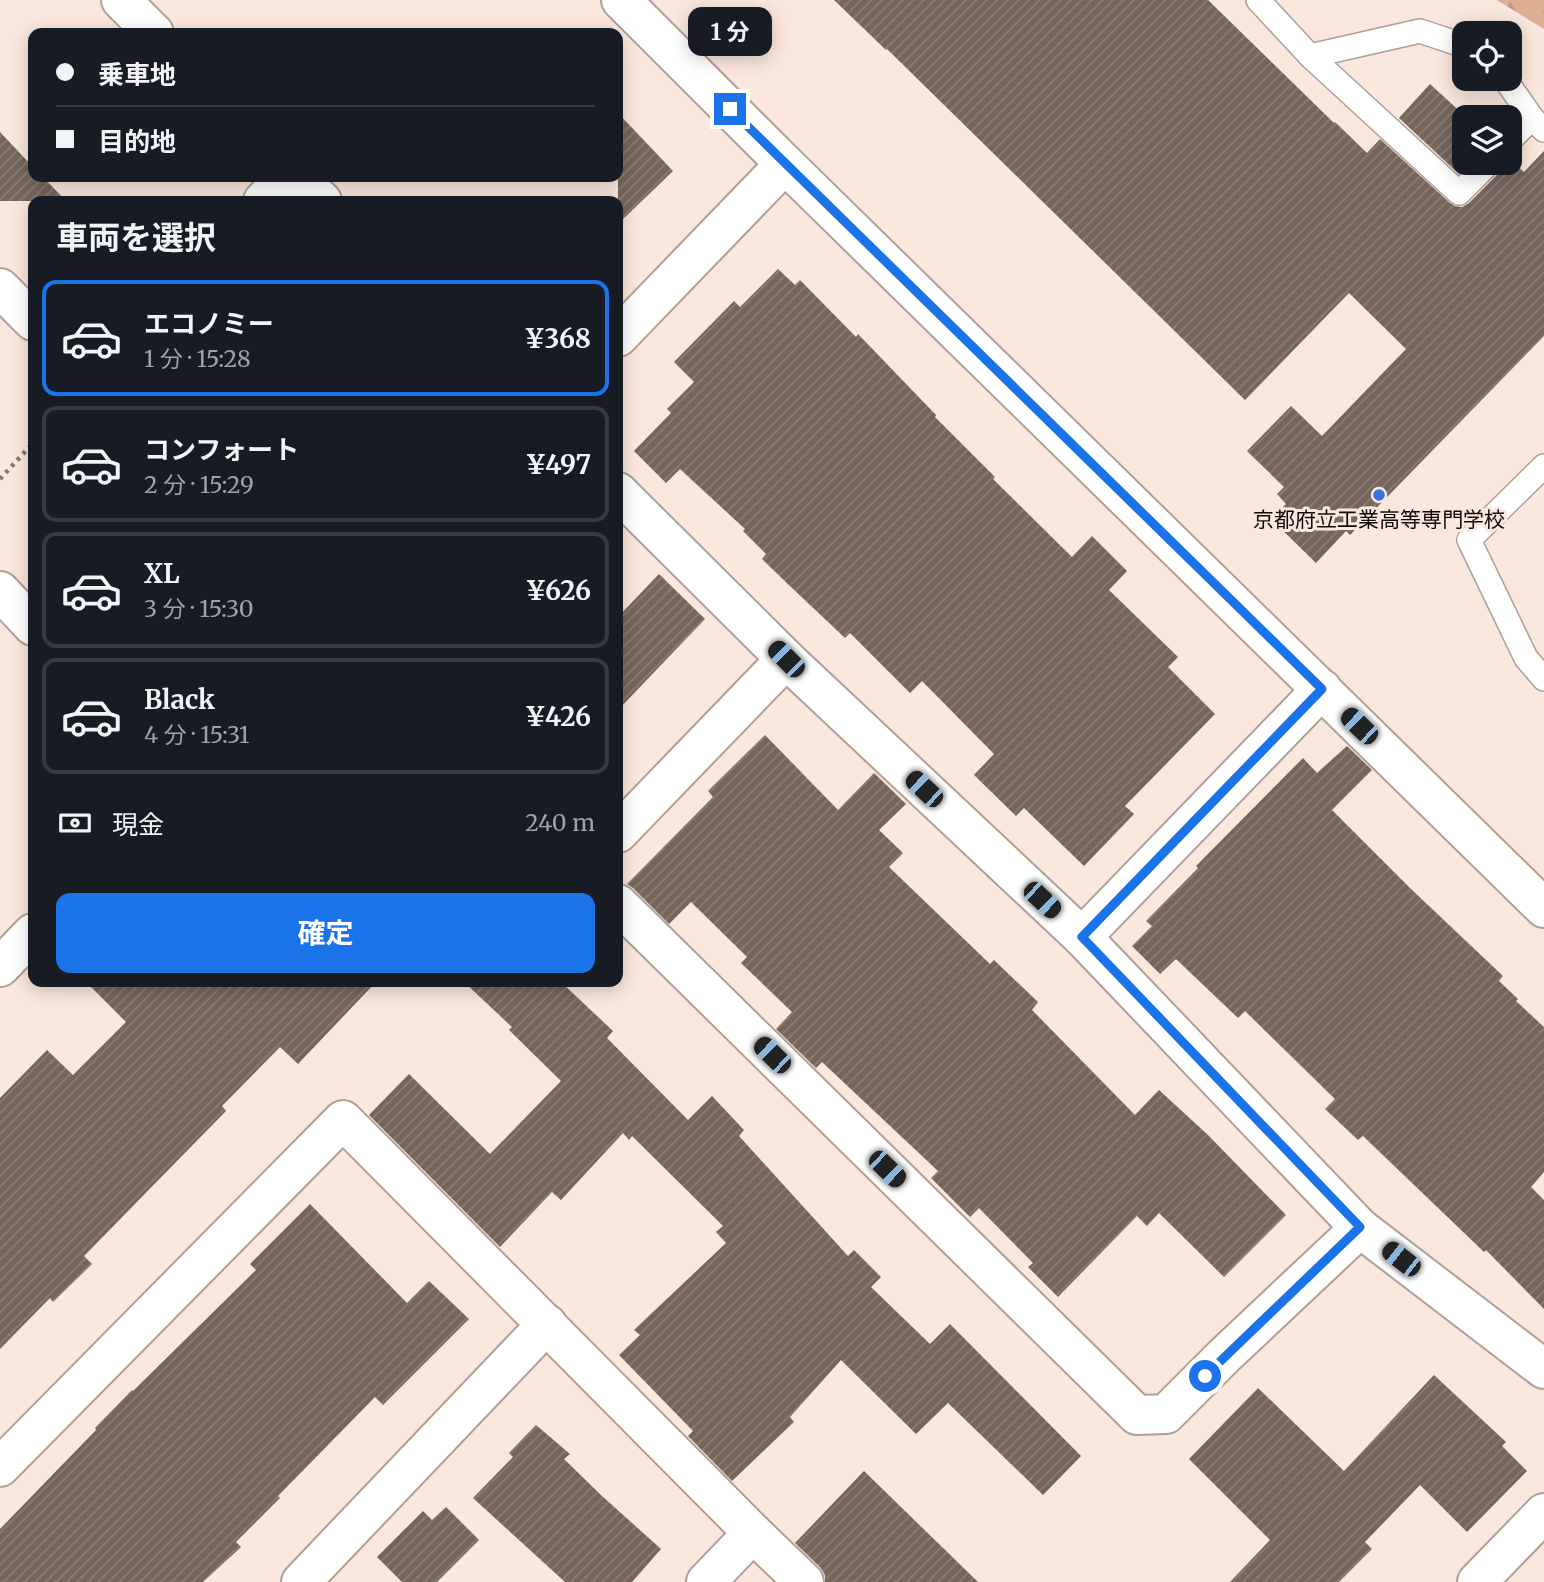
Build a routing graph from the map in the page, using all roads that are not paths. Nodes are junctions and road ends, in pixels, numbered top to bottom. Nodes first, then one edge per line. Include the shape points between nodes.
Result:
1 (121, 0) edge
2 (621, 0) edge
3 (1258, 0) edge
4 (149, 28) edge
5 (1452, 42) edge
6 (1310, 56) junction
7 (1514, 91) edge
8 (1538, 124) edge
9 (1522, 133) edge
10 (785, 164) junction
11 (1477, 175) edge
12 (281, 182) edge
13 (302, 182) edge
14 (268, 196) edge
15 (317, 196) edge
16 (0, 288) edge
17 (28, 316) edge
18 (623, 332) edge
19 (1544, 466) edge
20 (623, 497) edge
21 (0, 591) edge
22 (28, 620) edge
23 (786, 659) junction
24 (1544, 678) edge
25 (1322, 689) junction
26 (623, 828) edge
27 (1544, 908) edge
28 (623, 909) edge
29 (1082, 937) junction
30 (28, 938) edge
31 (0, 967) edge
32 (1360, 1227) junction
33 (547, 1324) junction
34 (1544, 1369) edge
35 (0, 1467) edge
36 (1544, 1513) edge
37 (752, 1533) junction
38 (301, 1582) edge
39 (706, 1582) edge
40 (804, 1582) edge
41 (1477, 1582) edge

1 - 4 street
2 - 10 street
3 - 6 lane
5 - 6 lane via 1420,32
6 - 11 lane via 1459,193
7 - 8 lane
8 - 9 lane
10 - 18 street
10 - 25 street
12 - 14 street
13 - 15 street
16 - 17 street
19 - 24 lane via 1469,540 1526,658
20 - 23 street
21 - 22 street
23 - 26 street
23 - 29 street
25 - 27 street
25 - 29 street
28 - 32 street via 1137,1415 1166,1414
29 - 32 street
30 - 31 street
32 - 34 street
33 - 35 street via 343,1120
33 - 37 street
33 - 38 street
36 - 41 street
37 - 39 street
37 - 40 street

